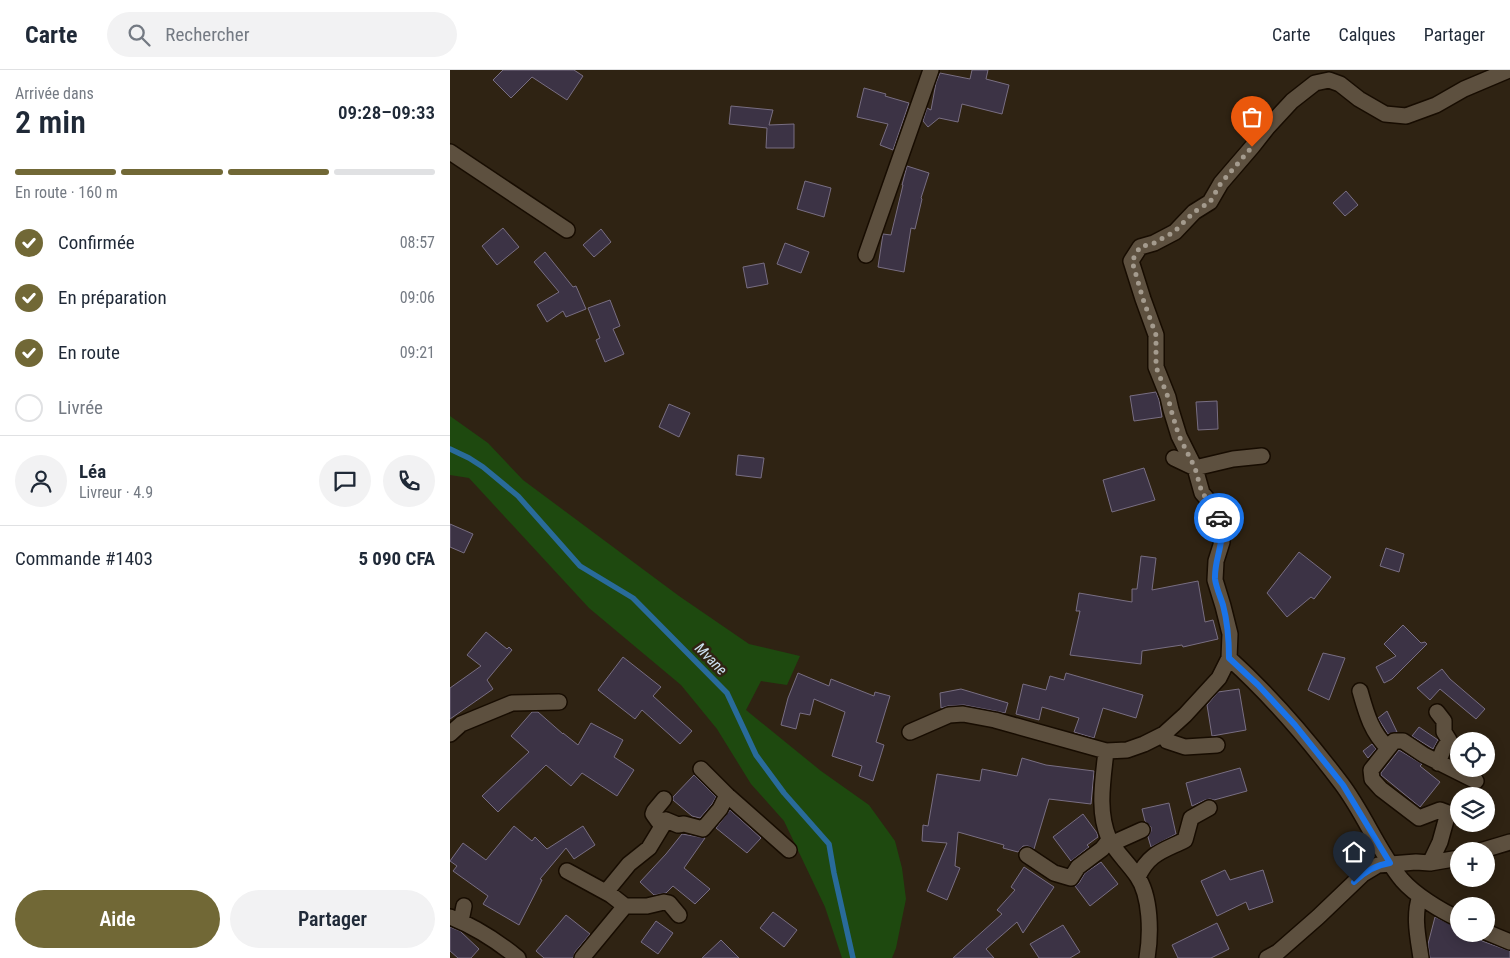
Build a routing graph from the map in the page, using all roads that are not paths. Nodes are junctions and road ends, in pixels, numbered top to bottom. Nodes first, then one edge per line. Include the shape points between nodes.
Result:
1 (931, 70) edge
2 (1509, 70) edge
3 (450, 152) edge
4 (567, 230) dead end
5 (866, 255) dead end
6 (1262, 456) dead end
7 (1174, 458) dead end
8 (1195, 468) junction
9 (1229, 658) junction
10 (1360, 691) dead end
11 (559, 702) dead end
12 (1437, 712) dead end
13 (910, 732) dead end
14 (450, 734) edge
15 (1164, 734) junction
16 (1217, 745) dead end
17 (1388, 748) junction
18 (1106, 751) junction
19 (1438, 763) junction
20 (701, 768) dead end
21 (1476, 781) dead end
22 (726, 795) junction
23 (664, 799) dead end
24 (1209, 808) dead end
25 (666, 820) junction
26 (1142, 830) dead end
27 (1111, 841) junction
28 (1510, 842) edge
29 (1495, 846) edge
30 (789, 850) dead end
31 (1027, 855) dead end
32 (1450, 860) edge
33 (1390, 863) junction
34 (1430, 863) junction
35 (568, 871) dead end
36 (1138, 877) junction
37 (606, 892) junction
38 (1420, 896) junction
39 (624, 906) junction
40 (1450, 914) edge
41 (459, 915) edge
42 (679, 915) dead end
43 (1495, 936) edge
44 (1510, 942) edge
45 (518, 958) edge
46 (582, 958) edge
47 (1147, 958) edge
48 (1267, 958) edge
49 (1420, 958) edge

1 - 5 street
2 - 8 street via 1406,116 1385,114 1329,80 1315,83 1292,101 1267,128 1221,183 1210,202 1194,212 1174,232 1140,247 1132,261 1156,335 1156,367 1179,436
3 - 4 street
6 - 8 street
7 - 8 street
8 - 9 street via 1202,493 1216,509 1221,523 1222,542 1215,580 1230,634
9 - 15 street via 1219,678
9 - 33 street via 1295,725 1343,785
10 - 17 street via 1369,722
11 - 14 street via 512,703 462,724
12 - 19 street via 1444,720 1444,732 1449,740
13 - 18 street via 948,715 963,714
15 - 16 street via 1167,741 1186,747
15 - 18 street via 1128,750
17 - 19 street via 1394,741 1403,741
17 - 34 street via 1371,770 1372,778 1381,789 1419,818 1440,810 1448,812
18 - 27 street via 1102,813
19 - 21 street
20 - 22 street
22 - 25 street via 720,809 703,829
22 - 30 street
23 - 25 street via 653,814 658,821
24 - 36 street via 1191,818 1186,840 1151,858
25 - 37 street via 649,848 629,864
26 - 27 street
27 - 31 street via 1078,867 1071,878 1054,873
27 - 36 street
28 - 29 street
32 - 34 street
33 - 34 street
33 - 38 street
33 - 48 street via 1378,865 1362,874 1311,923
35 - 37 street
36 - 47 street via 1149,916
37 - 39 street
38 - 40 street
38 - 49 street via 1416,907
39 - 42 street via 664,902 669,903
39 - 46 street
41 - 45 street
43 - 44 street

